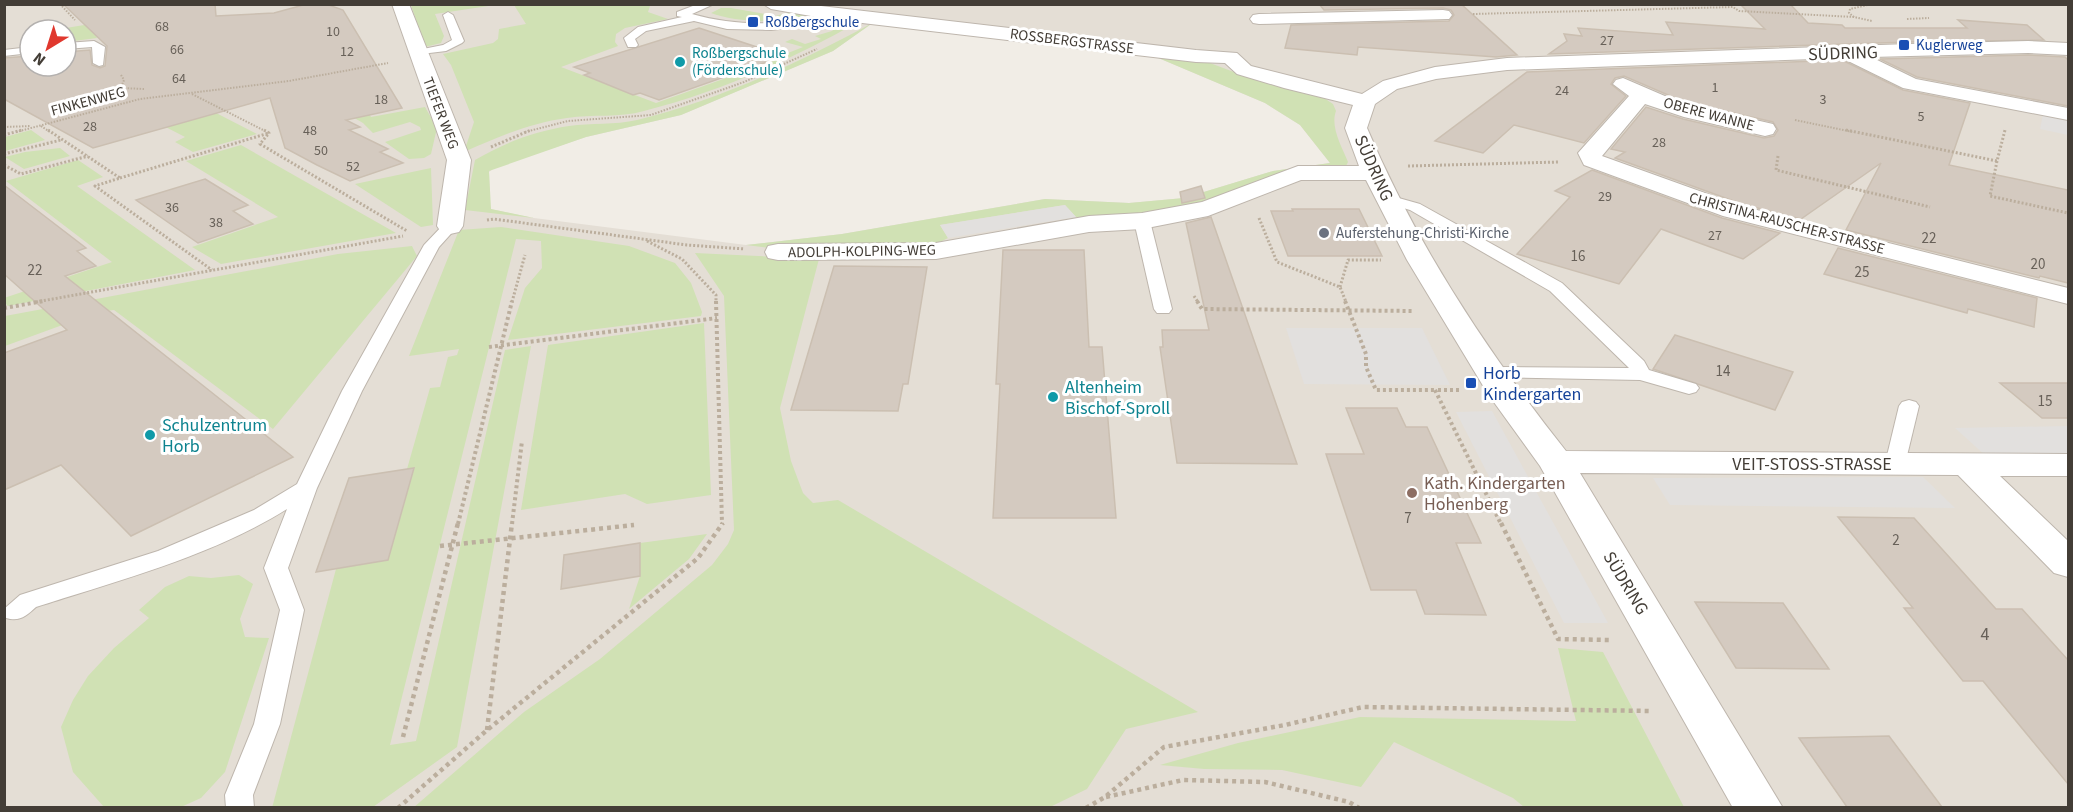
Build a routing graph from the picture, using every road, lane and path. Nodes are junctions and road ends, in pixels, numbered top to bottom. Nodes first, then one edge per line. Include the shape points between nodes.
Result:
1 (60, 4) edge
2 (400, 4) edge
3 (709, 4) edge
4 (771, 4) edge
5 (1272, 4) edge
6 (1728, 4) edge
7 (1872, 4) edge
8 (1733, 7) junction
9 (448, 15) dead end
10 (847, 15) junction
11 (1443, 15) joint
12 (1854, 17) junction
13 (74, 18) edge
14 (694, 18) junction
15 (1259, 19) junction
16 (78, 45) edge
17 (632, 45) dead end
18 (1933, 50) junction
19 (2068, 50) edge
20 (1848, 53) junction
21 (418, 55) junction
22 (802, 57) dead end
23 (1230, 57) junction
24 (1592, 62) junction
25 (99, 63) dead end
26 (191, 93) junction
27 (1642, 95) junction
28 (1365, 100) junction
29 (2044, 110) junction
30 (2068, 114) edge
31 (40, 126) junction
32 (4, 127) edge
33 (1765, 129) junction
34 (269, 133) junction
35 (4, 135) edge
36 (62, 140) junction
37 (4, 154) edge
38 (88, 156) junction
39 (459, 160) junction
40 (1996, 161) junction
41 (1557, 163) dead end
42 (4, 165) edge
43 (120, 178) junction
44 (1378, 180) junction
45 (1240, 195) junction
46 (1930, 207) dead end
47 (2068, 213) edge
48 (1142, 221) junction
49 (450, 226) junction
50 (643, 240) junction
51 (778, 252) joint
52 (525, 255) dead end
53 (1421, 260) junction
54 (212, 270) junction
55 (1158, 285) junction
56 (1340, 287) junction
57 (2068, 296) edge
58 (4, 308) edge
59 (1163, 309) dead end
60 (1453, 310) junction
61 (1349, 311) junction
62 (717, 318) junction
63 (500, 346) junction
64 (489, 347) dead end
65 (1641, 375) junction
66 (1478, 382) junction
67 (1689, 388) dead end
68 (1435, 390) junction
69 (1909, 406) dead end
70 (522, 441) dead end
71 (1556, 462) junction
72 (1895, 464) junction
73 (1967, 464) junction
74 (2068, 465) edge
75 (306, 488) junction
76 (634, 525) dead end
77 (509, 540) junction
78 (453, 545) junction
79 (440, 546) dead end
80 (2068, 563) edge
81 (15, 612) dead end
82 (1661, 641) junction
83 (1701, 712) junction
84 (486, 730) junction
85 (404, 737) dead end
86 (1105, 797) junction
87 (240, 807) edge
88 (398, 807) edge
89 (1086, 807) edge
90 (1359, 807) edge
91 (1759, 807) edge

1 - 13 path
2 - 21 street, TIEFER WEG
3 - 14 lane via 681,14
4 - 10 street, ROSSBERGSTRASSE
5 - 15 street
6 - 8 path
7 - 12 path via 1850,9
8 - 11 path
8 - 12 path via 1739,11
9 - 21 lane via 458,41
10 - 14 lane via 744,27
10 - 23 street, ROSSBERGSTRASSE
11 - 15 street
12 - 18 path via 1870,20
14 - 17 lane via 642,29 629,38
15 - 23 street via 1233,48
16 - 25 lane via 99,47
18 - 19 street, SÜDRING
18 - 20 street, SÜDRING
20 - 24 street, SÜDRING
20 - 29 street via 1910,84
21 - 26 path, FINKENWEG via 289,81
21 - 39 street, TIEFER WEG
22 - 39 path via 651,115 557,124 524,132
23 - 28 street via 1244,70
24 - 27 street, OBERE WANNE
24 - 28 street, SÜDRING via 1507,64 1435,73 1390,85
26 - 31 path, FINKENWEG via 140,99
26 - 34 path
27 - 33 street, OBERE WANNE via 1694,113
27 - 57 street, CHRISTINA-RAUSCHER-STRASSE via 1590,153 1592,160 1732,211
28 - 44 street, SÜDRING via 1356,128
29 - 30 street
29 - 40 path via 2040,129 2006,123
31 - 32 path
31 - 35 path
31 - 36 path, FINKENWEG
33 - 40 path via 1774,115
33 - 46 path via 1779,145 1776,171
34 - 43 path
34 - 54 path via 260,144 412,235
36 - 37 path
36 - 38 path, FINKENWEG
38 - 42 path via 21,174
38 - 43 path, FINKENWEG
39 - 49 street, TIEFER WEG
40 - 47 path via 1990,196
41 - 44 path
43 - 54 path via 95,186
44 - 45 street, ADOLPH-KOLPING-WEG via 1298,173
44 - 53 street, SÜDRING
44 - 65 lane via 1415,207 1556,286 1637,365
45 - 48 street, ADOLPH-KOLPING-WEG via 1208,208
45 - 56 path via 1254,208 1277,262
48 - 51 street, ADOLPH-KOLPING-WEG via 1089,224 936,251
48 - 55 lane
49 - 50 path, ADOLPH-KOLPING-WEG via 494,219
49 - 75 lane via 432,245 352,391
50 - 51 path, ADOLPH-KOLPING-WEG
50 - 62 path via 689,266 716,295
52 - 63 path
53 - 56 path via 1348,260
53 - 60 street, SÜDRING
54 - 58 path
55 - 59 lane
55 - 61 path via 1185,287 1202,309
56 - 61 path
60 - 61 path
60 - 66 street, SÜDRING
61 - 68 path via 1376,390
62 - 63 path
62 - 84 path via 723,522 698,558
63 - 64 path
63 - 78 path
65 - 66 lane
65 - 67 lane
66 - 68 path
66 - 71 street, SÜDRING via 1504,394
68 - 82 path via 1558,639
69 - 72 lane
70 - 77 path
71 - 72 street, VEIT-STOSS-STRASSE
71 - 82 street, SÜDRING
72 - 73 street, VEIT-STOSS-STRASSE
73 - 74 street, VEIT-STOSS-STRASSE
73 - 80 street
75 - 81 lane via 262,515 166,557 28,601
75 - 87 lane via 276,568 292,610 267,724 239,795
76 - 77 path
77 - 78 path
77 - 84 path
78 - 79 path
78 - 85 path
82 - 83 street, SÜDRING
83 - 86 path via 1363,707 1164,747
83 - 91 street, SÜDRING
84 - 88 path
86 - 89 path
86 - 90 path via 1183,780 1265,782

